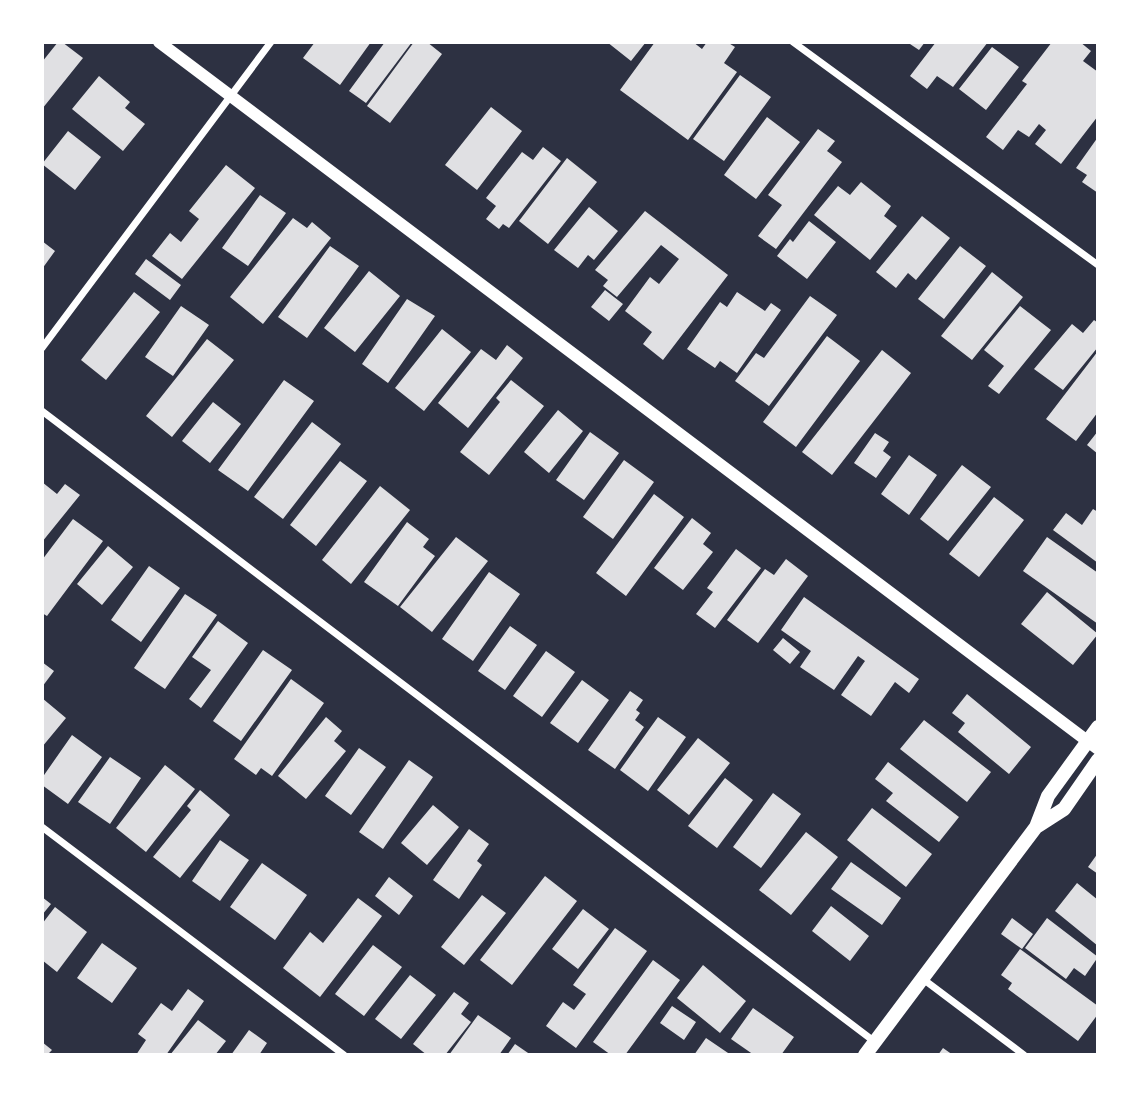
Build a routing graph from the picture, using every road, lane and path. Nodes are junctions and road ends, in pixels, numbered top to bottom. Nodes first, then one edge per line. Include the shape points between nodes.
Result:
1 (159, 42) edge
2 (271, 42) edge
3 (793, 42) edge
4 (230, 95) junction
5 (1098, 265) edge
6 (42, 348) edge
7 (42, 411) edge
8 (1098, 727) edge
9 (1093, 745) edge
10 (1098, 760) edge
11 (42, 827) edge
12 (1035, 827) junction
13 (923, 979) junction
14 (875, 1042) junction
15 (344, 1055) edge
16 (865, 1055) edge
17 (1024, 1055) edge

1 - 4 street
2 - 4 street
3 - 5 street
4 - 6 street
4 - 9 street
7 - 14 street
8 - 9 main road
9 - 12 main road via 1048,796
10 - 12 main road via 1064,809
11 - 15 street
12 - 13 main road
13 - 14 main road
13 - 17 street
14 - 16 main road

